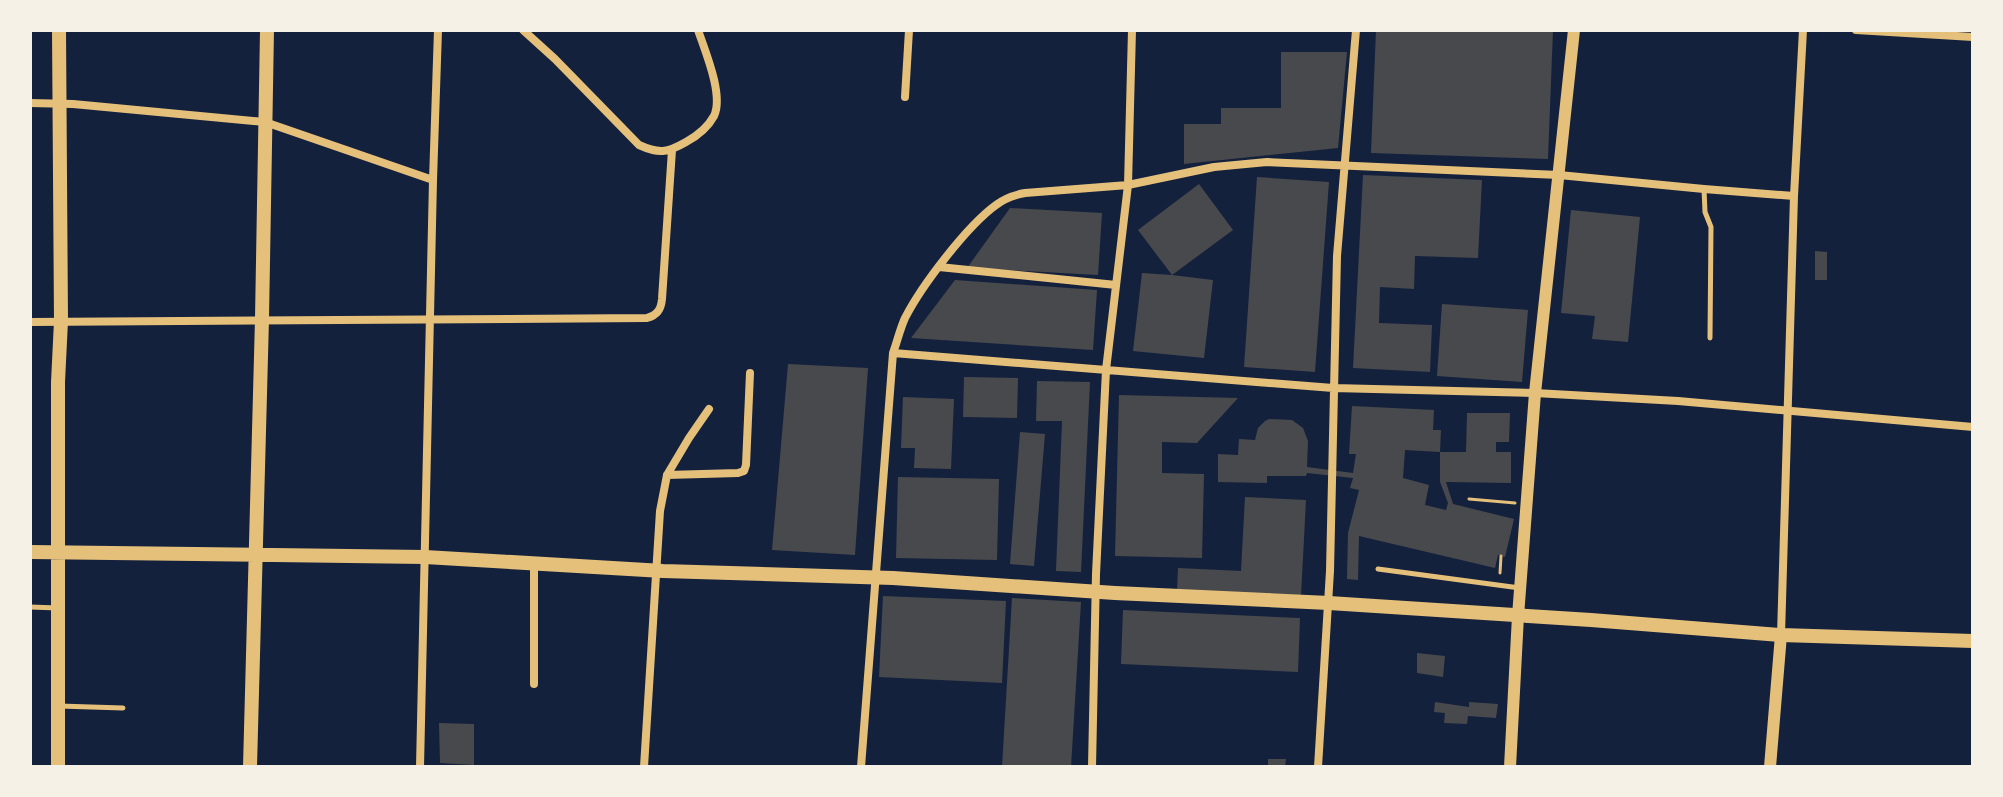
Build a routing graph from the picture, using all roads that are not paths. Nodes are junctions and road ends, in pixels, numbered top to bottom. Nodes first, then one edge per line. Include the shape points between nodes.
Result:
1 (59, 30) edge
2 (267, 30) edge
3 (438, 30) edge
4 (523, 30) edge
5 (698, 30) edge
6 (909, 30) edge
7 (1132, 30) edge
8 (1356, 30) edge
9 (1574, 30) edge
10 (1803, 30) edge
11 (1856, 30) edge
12 (1973, 37) edge
13 (905, 97) dead end
14 (30, 103) edge
15 (60, 104) junction
16 (265, 122) junction
17 (672, 150) junction
18 (1345, 166) junction
19 (1559, 175) junction
20 (433, 180) junction
21 (1128, 185) junction
22 (1704, 189) junction
23 (1794, 196) junction
24 (939, 267) junction
25 (1116, 285) junction
26 (262, 319) junction
27 (431, 319) junction
28 (61, 321) junction
29 (30, 322) edge
30 (1710, 338) dead end
31 (893, 353) junction
32 (1106, 370) junction
33 (750, 373) dead end
34 (1333, 388) junction
35 (1535, 393) junction
36 (709, 409) dead end
37 (1787, 411) junction
38 (1973, 427) edge
39 (667, 475) junction
40 (30, 552) edge
41 (59, 552) junction
42 (256, 555) junction
43 (425, 557) junction
44 (534, 563) junction
45 (1378, 569) dead end
46 (656, 570) junction
47 (877, 578) junction
48 (1521, 588) junction
49 (1097, 592) junction
50 (1329, 603) junction
51 (30, 607) edge
52 (59, 608) junction
53 (1518, 616) junction
54 (1781, 635) junction
55 (1973, 641) edge
56 (534, 684) dead end
57 (58, 706) junction
58 (123, 708) dead end
59 (58, 767) edge
60 (250, 767) edge
61 (420, 767) edge
62 (644, 767) edge
63 (861, 767) edge
64 (1092, 767) edge
65 (1318, 767) edge
66 (1510, 767) edge
67 (1770, 767) edge

1 - 15 main road
2 - 16 main road
3 - 20 street
4 - 17 street via 639,145 655,152
5 - 17 street via 713,76 715,114 705,128
6 - 13 street
7 - 21 street
8 - 18 street
9 - 19 street
10 - 23 street
11 - 12 street
14 - 15 street
15 - 16 street
15 - 28 main road
16 - 20 street
16 - 26 main road
17 - 27 street via 661,309 654,316
18 - 19 street
18 - 21 street via 1241,163
18 - 34 street
19 - 22 street
19 - 35 street
20 - 27 street
21 - 24 street via 1011,196 983,217
21 - 25 street
22 - 23 street
22 - 30 lane via 1711,227
23 - 37 street
24 - 25 street
24 - 31 street via 903,322
25 - 32 street
26 - 27 street
26 - 28 street
26 - 42 main road
27 - 43 street
28 - 29 street
28 - 41 main road
31 - 32 street
31 - 47 street
32 - 34 street
32 - 49 street
33 - 39 street via 744,471
34 - 35 street
34 - 50 street
35 - 37 street
35 - 48 street
36 - 39 street
37 - 38 street
37 - 54 street
39 - 46 street
40 - 41 main road
41 - 42 main road
41 - 52 main road
42 - 43 main road
42 - 60 main road
43 - 44 main road
43 - 61 street
44 - 46 main road
44 - 56 street
45 - 48 lane
46 - 47 main road
46 - 62 street
47 - 49 main road
47 - 63 street
48 - 53 street
49 - 50 main road
49 - 64 street
50 - 53 main road
50 - 65 street
51 - 52 lane
52 - 57 main road
53 - 54 main road
53 - 66 street
54 - 55 main road
54 - 67 street
57 - 58 lane
57 - 59 main road

